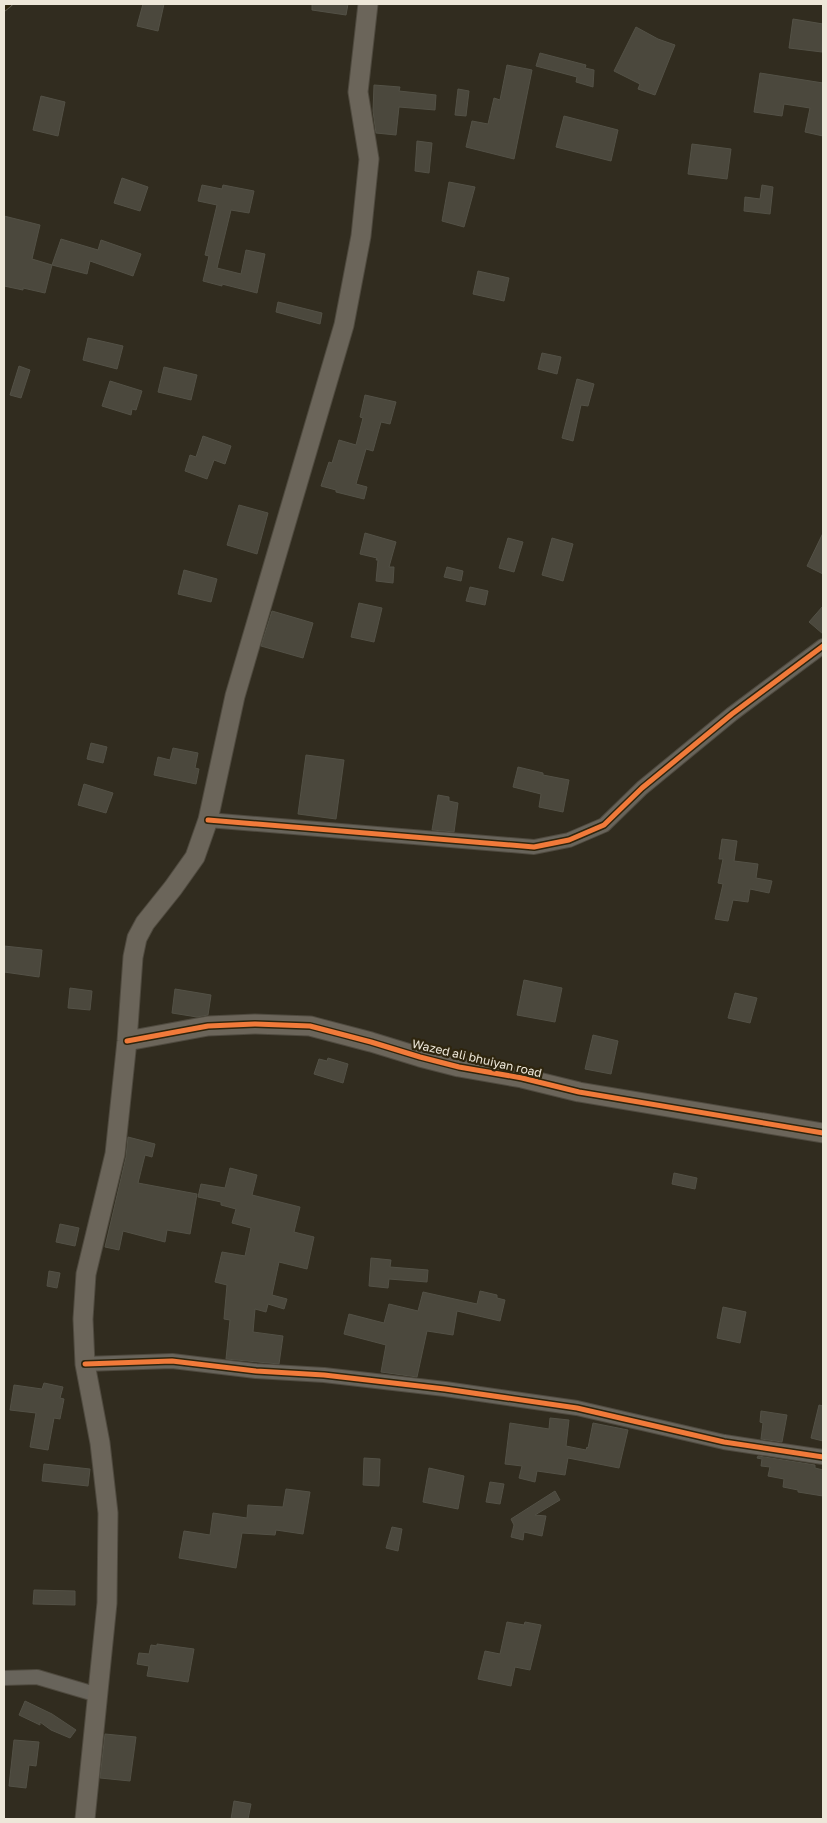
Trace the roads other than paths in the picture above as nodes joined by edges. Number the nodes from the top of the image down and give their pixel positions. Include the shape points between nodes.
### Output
1 (368, 4) edge
2 (823, 646) edge
3 (208, 820) junction
4 (127, 1041) junction
5 (823, 1133) edge
6 (85, 1364) junction
7 (823, 1457) edge
8 (4, 1678) edge
9 (98, 1695) junction
10 (85, 1819) edge

1 - 3 main road via 358,92 369,159 361,236 349,299 235,696
2 - 3 street via 732,714 642,788 604,825 569,840 534,847
3 - 4 main road via 195,857 137,938
4 - 5 main road, Wazed ali bhuiyan road via 208,1026 310,1026 459,1067 579,1092
4 - 6 main road via 115,1154 86,1274 82,1319
6 - 7 street via 172,1361 445,1388 577,1408 724,1442
6 - 9 main road via 100,1443 108,1513 107,1603
8 - 9 street via 37,1677
9 - 10 main road

